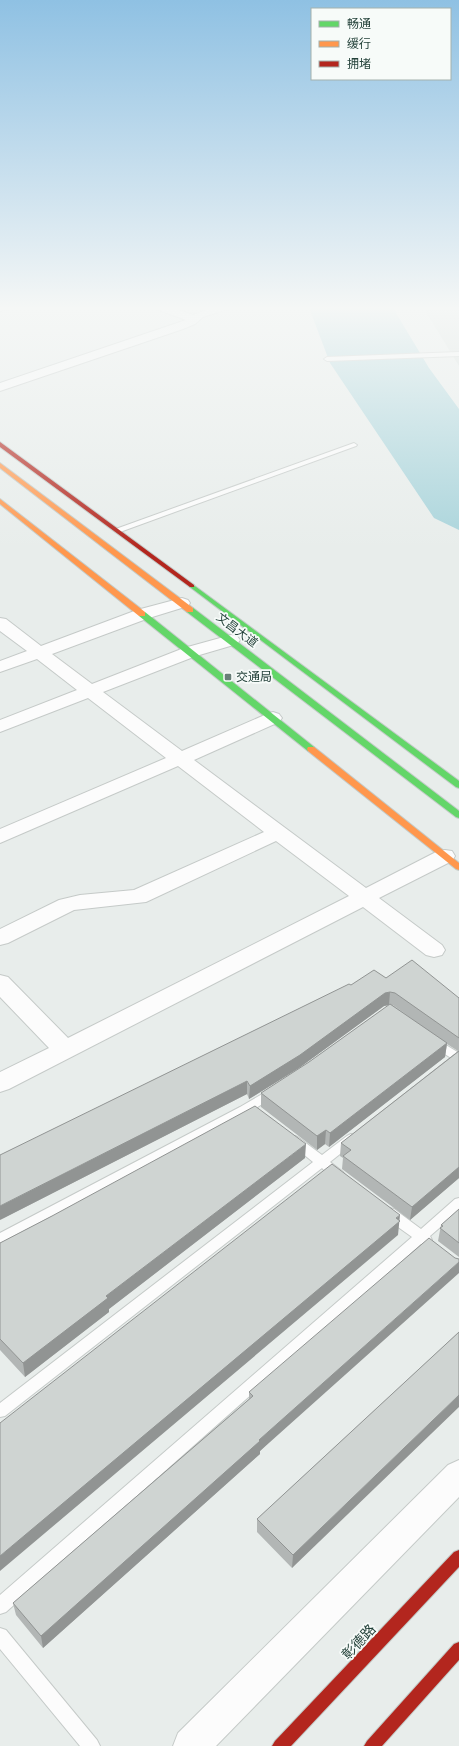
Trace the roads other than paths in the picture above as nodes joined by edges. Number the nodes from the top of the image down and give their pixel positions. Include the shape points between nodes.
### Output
1 (0, 444) edge
2 (354, 445) dead end
3 (0, 465) edge
4 (0, 501) edge
5 (117, 530) junction
6 (182, 603) junction
7 (143, 614) junction
8 (0, 624) edge
9 (231, 640) junction
10 (190, 652) junction
11 (39, 653) junction
12 (0, 667) edge
13 (90, 691) junction
14 (273, 718) junction
15 (0, 726) edge
16 (180, 759) junction
17 (459, 785) edge
18 (459, 815) edge
19 (278, 833) junction
20 (0, 837) edge
21 (452, 861) edge
22 (364, 897) junction
23 (0, 938) edge
24 (434, 950) dead end
25 (0, 983) edge
26 (426, 1036) edge
27 (65, 1050) junction
28 (458, 1058) edge
29 (444, 1067) edge
30 (0, 1083) edge
31 (280, 1088) edge
32 (249, 1107) junction
33 (262, 1116) edge
34 (358, 1133) edge
35 (286, 1134) edge
36 (322, 1162) junction
37 (346, 1180) edge
38 (459, 1203) edge
39 (378, 1204) edge
40 (421, 1237) junction
41 (0, 1238) edge
42 (434, 1247) edge
43 (0, 1411) edge
44 (459, 1475) edge
45 (459, 1557) edge
46 (0, 1606) edge
47 (0, 1636) edge
48 (459, 1649) edge
49 (91, 1746) edge
50 (191, 1746) edge
51 (280, 1746) edge
52 (372, 1746) edge

1 - 5 main road, 文昌大道
2 - 5 lane
3 - 6 main road, 文昌大道
4 - 7 main road
5 - 17 main road, 文昌大道
6 - 7 street
6 - 9 main road, 文昌大道
7 - 10 main road
7 - 11 street
8 - 11 street
9 - 10 street
9 - 18 main road, 文昌大道
10 - 13 street
10 - 14 main road
11 - 12 street
11 - 13 street
13 - 15 street
13 - 16 street
14 - 16 street
14 - 21 main road
16 - 19 street
16 - 20 street
19 - 22 street
19 - 23 street via 138,897 68,905
21 - 22 street
22 - 24 street
22 - 27 street
25 - 27 street
26 - 28 lane
27 - 30 street
28 - 29 lane
31 - 32 lane
32 - 33 lane
32 - 41 lane
34 - 36 lane
35 - 36 lane
36 - 37 lane
36 - 43 lane
38 - 40 lane
39 - 40 lane
40 - 42 lane
40 - 46 lane
44 - 50 street
45 - 51 main road, 彰德路
47 - 49 lane
48 - 52 main road

